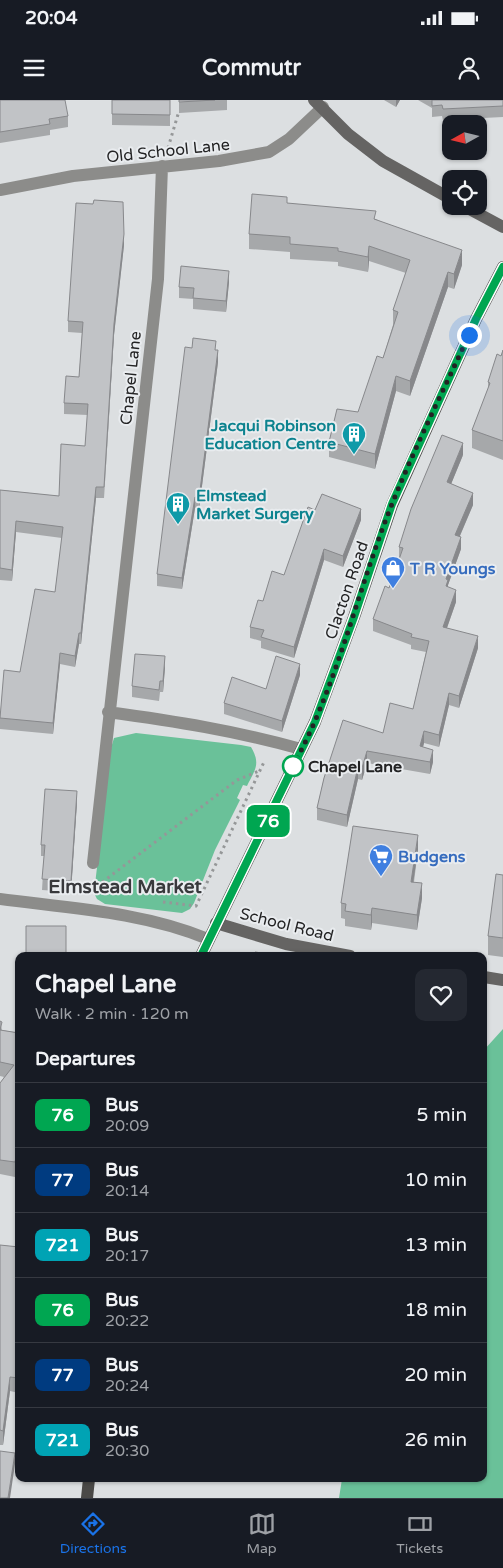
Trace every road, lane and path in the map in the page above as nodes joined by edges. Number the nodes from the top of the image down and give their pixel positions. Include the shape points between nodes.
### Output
1 (319, 103) edge
2 (179, 108) edge
3 (162, 166) junction
4 (0, 190) edge
5 (442, 194) edge
6 (481, 215) edge
7 (503, 227) edge
8 (503, 267) edge
9 (108, 712) junction
10 (301, 749) junction
11 (264, 762) dead end
12 (260, 771) junction
13 (93, 863) joint
14 (88, 892) junction
15 (99, 894) dead end
16 (0, 899) edge
17 (157, 901) dead end
18 (216, 922) junction
19 (208, 939) junction
20 (203, 952) edge
21 (329, 952) edge
22 (487, 977) edge
23 (503, 980) edge
24 (89, 1482) edge
25 (87, 1498) edge

1 - 3 street, Old School Lane via 289,139 269,152
1 - 5 street via 348,134 383,162
2 - 3 path
3 - 4 street, Old School Lane via 73,176
3 - 9 street, Chapel Lane via 158,279
6 - 7 street
8 - 10 main road, Clacton Road via 392,504 315,722
9 - 10 street via 198,724
9 - 13 street, Chapel Lane
10 - 18 main road, Clacton Road
11 - 12 path
12 - 14 path via 237,780
12 - 17 path via 196,906
13 - 14 path
14 - 15 path
16 - 19 street via 138,918
18 - 19 main road, Clacton Road
18 - 21 street, School Road via 286,944
19 - 20 main road, Clacton Road
22 - 23 street
24 - 25 main road

